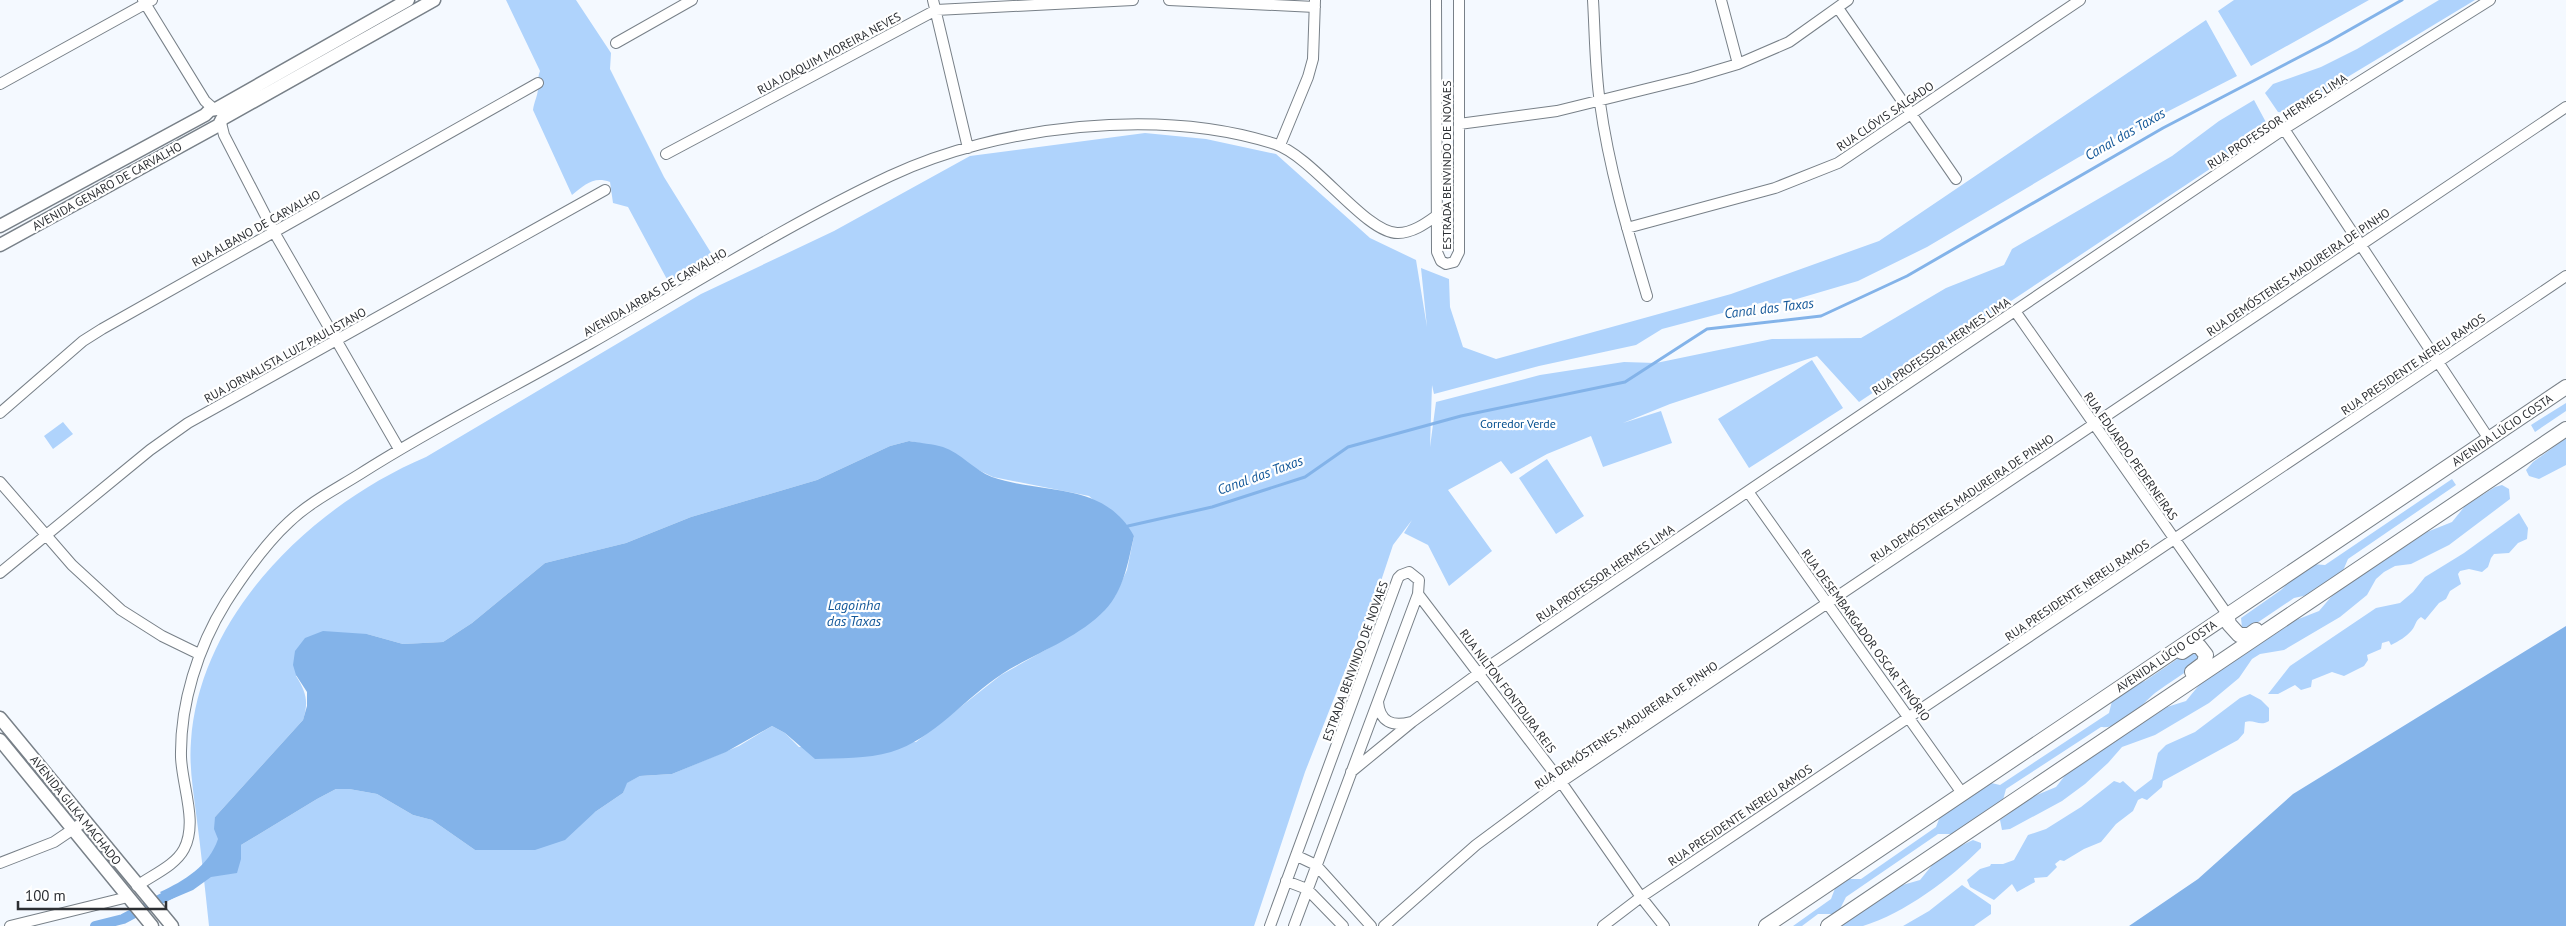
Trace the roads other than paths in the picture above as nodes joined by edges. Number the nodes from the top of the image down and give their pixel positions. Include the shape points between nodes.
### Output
1 (408, 0) edge
2 (434, 0) edge
3 (692, 0) edge
4 (1133, 0) edge
5 (1169, 0) edge
6 (1436, 0) edge
7 (1459, 0) edge
8 (1593, 0) edge
9 (1721, 0) edge
10 (1848, 0) edge
11 (2080, 0) edge
12 (2490, 0) edge
13 (147, 1) edge
14 (1315, 4) edge
15 (935, 5) edge
16 (1838, 8) junction
17 (616, 43) dead end
18 (1738, 64) junction
19 (538, 83) dead end
20 (0, 84) edge
21 (1600, 100) junction
22 (2566, 107) edge
23 (1911, 113) junction
24 (214, 118) junction
25 (1460, 124) junction
26 (2284, 129) junction
27 (1280, 145) junction
28 (968, 148) junction
29 (666, 154) dead end
30 (1956, 179) dead end
31 (605, 190) dead end
32 (1436, 216) junction
33 (0, 226) edge
34 (1626, 228) junction
35 (274, 232) junction
36 (0, 245) edge
37 (2360, 245) junction
38 (2566, 276) edge
39 (1647, 296) dead end
40 (2015, 311) junction
41 (337, 341) junction
42 (2438, 362) junction
43 (2566, 387) edge
44 (0, 413) edge
45 (2094, 424) junction
46 (2566, 429) edge
47 (2489, 439) junction
48 (399, 449) junction
49 (0, 482) edge
50 (1749, 492) junction
51 (46, 535) junction
52 (2174, 540) junction
53 (0, 573) edge
54 (1418, 594) junction
55 (1828, 604) junction
56 (2228, 614) junction
57 (2284, 618) junction
58 (200, 654) junction
59 (2159, 661) junction
60 (1479, 673) junction
61 (2177, 689) junction
62 (1378, 702) junction
63 (1909, 716) junction
64 (0, 718) edge
65 (1412, 722) junction
66 (0, 740) edge
67 (1351, 772) junction
68 (1562, 782) junction
69 (1962, 793) junction
70 (85, 820) junction
71 (73, 830) junction
72 (1297, 856) junction
73 (0, 863) edge
74 (1316, 865) junction
75 (1286, 881) junction
76 (1307, 889) junction
77 (141, 891) junction
78 (1641, 897) junction
79 (131, 901) junction
80 (146, 922) edge
81 (10, 926) edge
82 (172, 926) edge
83 (1270, 926) edge
84 (1294, 926) edge
85 (1343, 926) edge
86 (1371, 926) edge
87 (1384, 926) edge
88 (1603, 926) edge
89 (1664, 926) edge
90 (1766, 926) edge
91 (1828, 926) edge

1 - 24 street, AVENIDA GENARO DE CARVALHO
2 - 24 street, AVENIDA GENARO DE CARVALHO
3 - 17 street
4 - 15 street, RUA JOAQUIM MOREIRA NEVES
5 - 14 street
6 - 32 street, ESTRADA BENVINDO DE NOVAES
7 - 25 street, ESTRADA BENVINDO DE NOVAES
8 - 21 street
9 - 18 street
10 - 16 street
11 - 23 street, RUA CLÓVIS SALGADO
12 - 26 street, RUA PROFESSOR HERMES LIMA
13 - 20 street
13 - 24 street
14 - 27 street via 1315,38 1310,68
15 - 28 street
15 - 29 street, RUA JOAQUIM MOREIRA NEVES
16 - 18 street via 1789,42
16 - 23 street
18 - 21 street
19 - 35 street, RUA ALBANO DE CARVALHO
21 - 25 street via 1557,111
21 - 34 street via 1610,163
22 - 37 street, RUA DEMÓSTENES MADUREIRA DE PINHO
23 - 30 street
23 - 34 street, RUA CLÓVIS SALGADO via 1859,152 1799,180
24 - 33 street, AVENIDA GENARO DE CARVALHO
24 - 35 street
24 - 36 street, AVENIDA GENARO DE CARVALHO
25 - 32 street, ESTRADA BENVINDO DE NOVAES via 1459,252 1450,264 1438,257
26 - 37 street
26 - 40 street, RUA PROFESSOR HERMES LIMA
27 - 28 street, AVENIDA JARBAS DE CARVALHO via 1172,125 1134,124 1077,128
27 - 32 street, AVENIDA JARBAS DE CARVALHO via 1382,230 1400,234
28 - 48 street, AVENIDA JARBAS DE CARVALHO via 924,162 847,198
31 - 41 street, RUA JORNALISTA LUIZ PAULISTANO
34 - 39 street
35 - 41 street
35 - 44 street, RUA ALBANO DE CARVALHO via 83,341
37 - 42 street
37 - 45 street, RUA DEMÓSTENES MADUREIRA DE PINHO
38 - 42 street, RUA PRESIDENTE NEREU RAMOS
40 - 45 street, RUA EDUARDO PEDERNEIRAS
40 - 50 street, RUA PROFESSOR HERMES LIMA
41 - 48 street
41 - 51 street, RUA JORNALISTA LUIZ PAULISTANO via 188,423
42 - 47 street
42 - 52 street, RUA PRESIDENTE NEREU RAMOS
43 - 47 main road, AVENIDA LÚCIO COSTA
45 - 52 street, RUA EDUARDO PEDERNEIRAS
45 - 55 street, RUA DEMÓSTENES MADUREIRA DE PINHO
46 - 57 main road
47 - 56 main road, AVENIDA LÚCIO COSTA
48 - 58 street, AVENIDA JARBAS DE CARVALHO via 312,503 288,523 252,564 224,606
49 - 51 street
50 - 55 street, RUA DESEMBARGADOR OSCAR TENÓRIO
50 - 60 street, RUA PROFESSOR HERMES LIMA
51 - 53 street, RUA JORNALISTA LUIZ PAULISTANO
51 - 58 street via 72,565 121,610 162,636
52 - 56 street, RUA EDUARDO PEDERNEIRAS
52 - 63 street, RUA PRESIDENTE NEREU RAMOS
54 - 60 street, RUA NILTON FONTOURA REIS
54 - 62 street
54 - 72 street, ESTRADA BENVINDO DE NOVAES via 1417,576 1409,572 1401,574
55 - 63 street, RUA DESEMBARGADOR OSCAR TENÓRIO
55 - 68 street, RUA DEMÓSTENES MADUREIRA DE PINHO
56 - 57 main road via 2229,624 2239,635 2249,635 2270,620
56 - 59 main road, AVENIDA LÚCIO COSTA
57 - 61 main road
58 - 77 street, AVENIDA JARBAS DE CARVALHO via 188,698 181,751 189,834 185,847 176,858
59 - 61 main road via 2169,660 2191,646 2199,646 2206,655 2204,663 2182,679
59 - 69 main road, AVENIDA LÚCIO COSTA
60 - 65 street, RUA PROFESSOR HERMES LIMA
60 - 68 street, RUA NILTON FONTOURA REIS
61 - 91 main road
62 - 65 street via 1382,716 1388,722 1394,725
62 - 67 street
63 - 69 street, RUA DESEMBARGADOR OSCAR TENÓRIO
63 - 78 street, RUA PRESIDENTE NEREU RAMOS
64 - 70 street, AVENIDA GILKA MACHADO
65 - 67 street, RUA PROFESSOR HERMES LIMA
66 - 71 street, AVENIDA GILKA MACHADO
67 - 74 street
68 - 78 street, RUA NILTON FONTOURA REIS
68 - 87 street, RUA DEMÓSTENES MADUREIRA DE PINHO via 1476,845
69 - 90 main road, AVENIDA LÚCIO COSTA
70 - 71 street
70 - 77 street, AVENIDA GILKA MACHADO
71 - 73 street via 48,846
71 - 79 street, AVENIDA GILKA MACHADO
72 - 74 street
72 - 75 street, ESTRADA BENVINDO DE NOVAES
74 - 76 street
74 - 86 street
75 - 76 street
75 - 83 street, ESTRADA BENVINDO DE NOVAES
76 - 84 street
76 - 85 street
77 - 82 street, AVENIDA GILKA MACHADO
78 - 88 street, RUA PRESIDENTE NEREU RAMOS
78 - 89 street, RUA NILTON FONTOURA REIS
79 - 80 street, AVENIDA GILKA MACHADO
79 - 81 street

